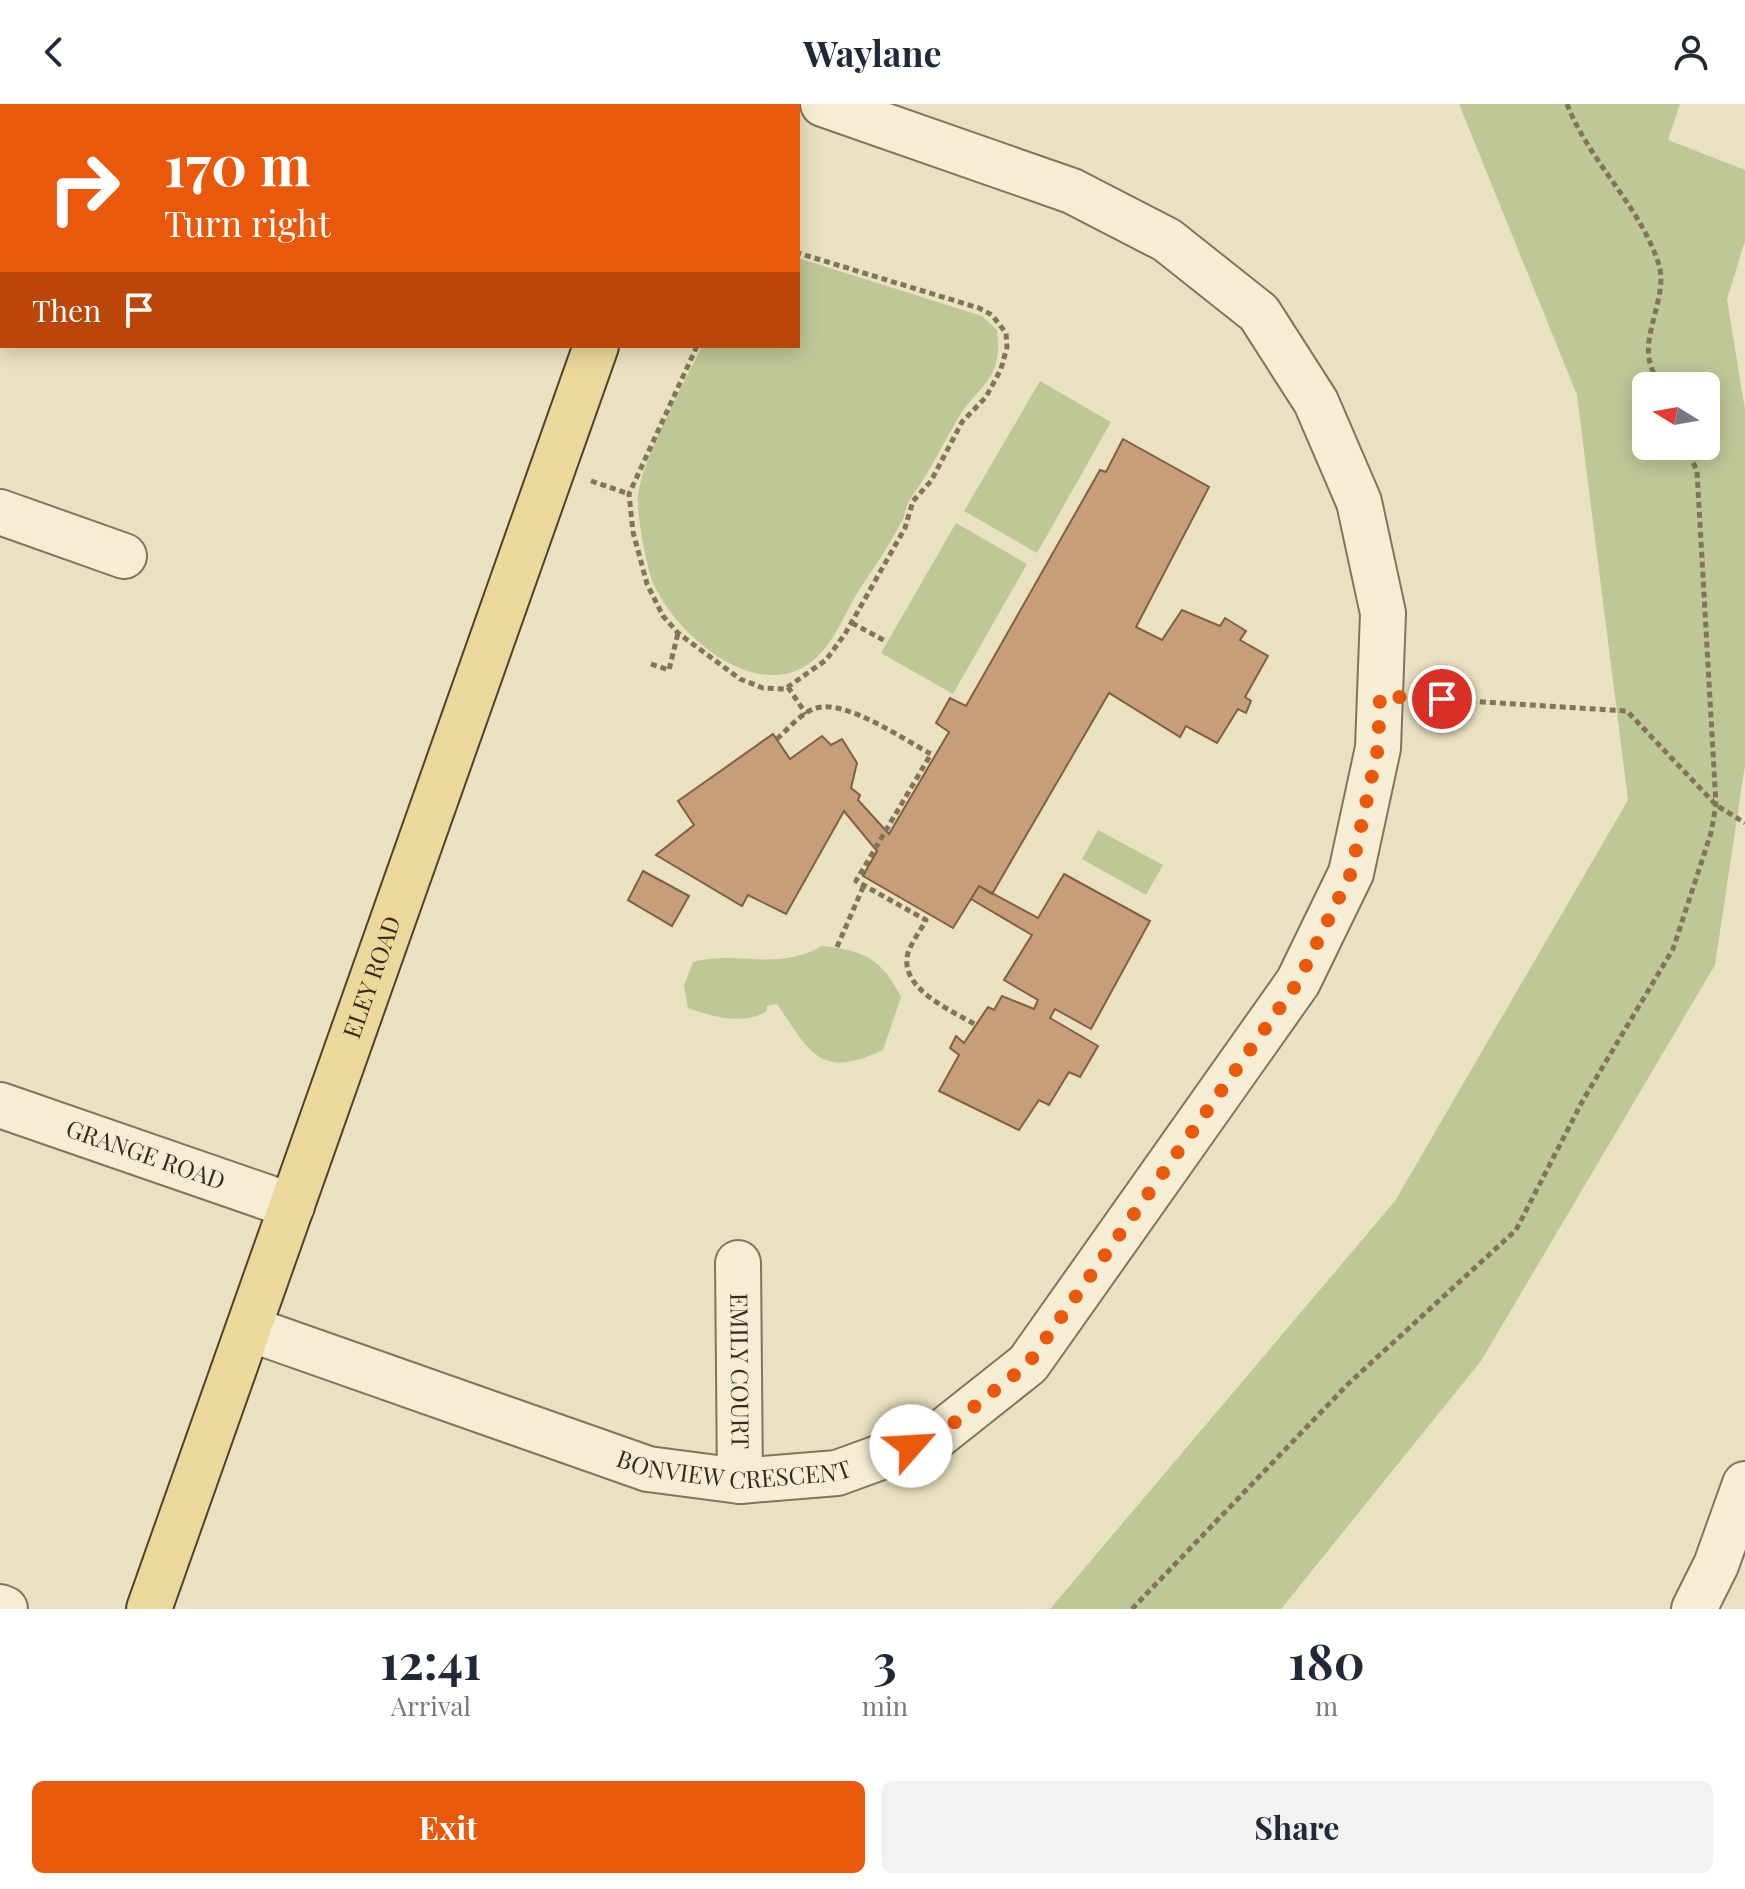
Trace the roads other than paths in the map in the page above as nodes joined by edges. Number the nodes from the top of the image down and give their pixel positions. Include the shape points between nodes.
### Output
1 (823, 104) edge
2 (595, 348) edge
3 (0, 512) edge
4 (124, 556) dead end
5 (0, 1105) edge
6 (292, 1206) junction
7 (738, 1263) dead end
8 (250, 1329) junction
9 (740, 1481) junction
10 (1745, 1484) edge
11 (149, 1609) edge
12 (1694, 1609) edge

1 - 9 street, BONVIEW CRESCENT via 1072,191 1167,240 1259,313 1316,402 1359,502 1383,613 1378,748 1351,873 1298,982 1028,1364 936,1437 837,1473
2 - 6 main road, ELEY ROAD
3 - 4 street
5 - 6 street, GRANGE ROAD
6 - 8 main road, ELEY ROAD
7 - 9 street, EMILY COURT
8 - 9 street, BONVIEW CRESCENT via 648,1469
8 - 11 main road, ELEY ROAD
10 - 12 street

